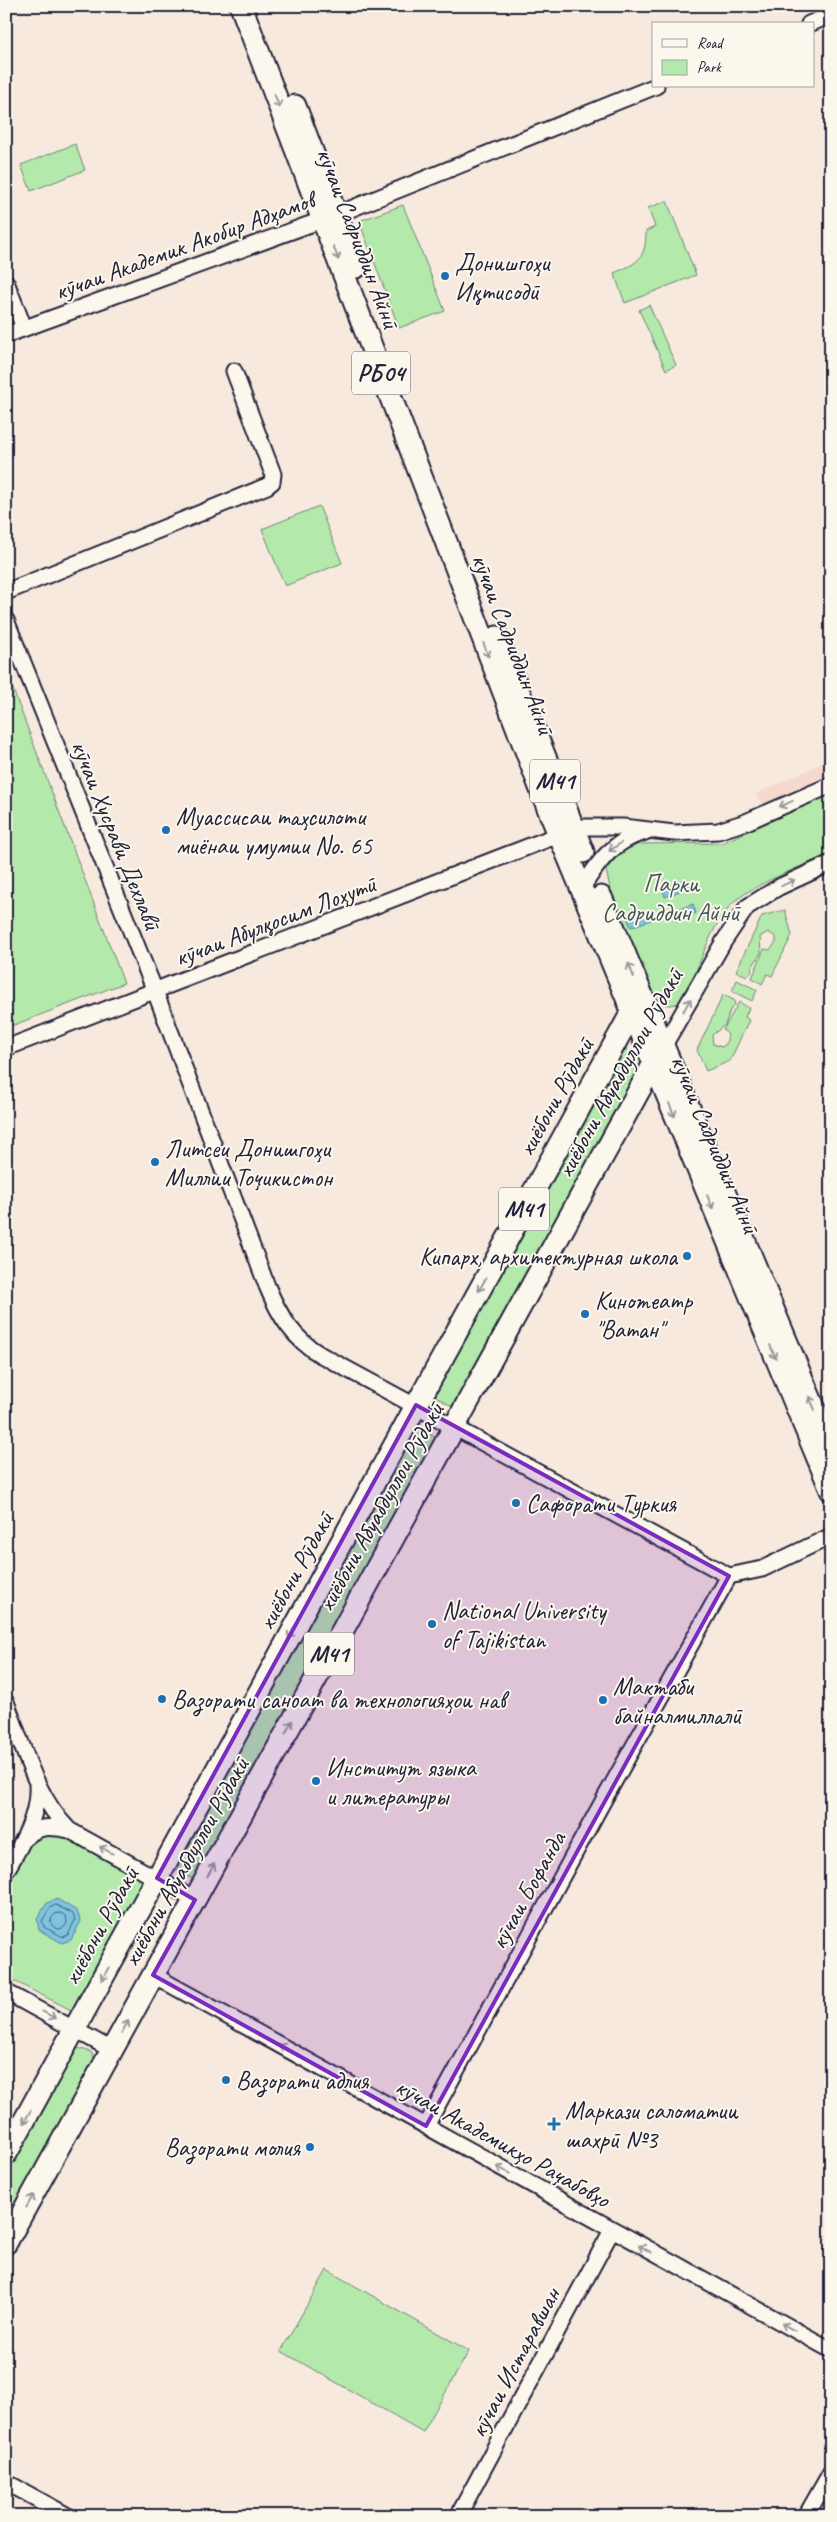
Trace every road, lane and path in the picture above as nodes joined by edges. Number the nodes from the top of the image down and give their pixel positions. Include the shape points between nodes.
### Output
1 (241, 6) edge
2 (256, 6) edge
3 (831, 15) edge
4 (814, 22) edge
5 (652, 88) edge
6 (330, 216) junction
7 (6, 282) edge
8 (24, 328) junction
9 (6, 335) edge
10 (234, 371) dead end
11 (6, 592) edge
12 (6, 620) edge
13 (528, 736) joint
14 (831, 785) edge
15 (567, 832) junction
16 (646, 832) junction
17 (831, 863) edge
18 (587, 880) junction
19 (155, 991) junction
20 (632, 1012) junction
21 (6, 1048) edge
22 (658, 1056) junction
23 (746, 1267) junction
24 (416, 1405) junction
25 (456, 1426) junction
26 (831, 1448) edge
27 (831, 1490) edge
28 (831, 1536) edge
29 (729, 1576) junction
30 (6, 1702) edge
31 (38, 1785) junction
32 (69, 1830) junction
33 (24, 1839) junction
34 (6, 1871) edge
35 (157, 1878) junction
36 (195, 1900) junction
37 (153, 1975) junction
38 (6, 1992) edge
39 (75, 2029) junction
40 (112, 2050) junction
41 (426, 2126) junction
42 (6, 2154) edge
43 (612, 2230) junction
44 (6, 2243) edge
45 (831, 2350) edge
46 (831, 2472) edge
47 (6, 2482) edge
48 (68, 2516) edge
49 (458, 2516) edge
50 (806, 2516) edge

1 -> 6 highway, кӯчаи Садриддин Айнӣ / РБ04
2 - 6 highway, кӯчаи Садриддин Айнӣ / РБ04
3 - 4 street
5 - 6 street, кӯчаи Академик Акобир Адҳамов
6 - 8 street, кӯчаи Академик Акобир Адҳамов
6 - 13 highway, кӯчаи Садриддин Айнӣ / РБ04
7 - 8 street
8 - 9 street, кӯчаи Академик Акобир Адҳамов
10 - 11 street via 273,474 272,482
12 - 19 street, кӯчаи Хусрави Дехлавӣ
13 - 15 highway, кӯчаи Садриддин Айнӣ / M41
14 -> 16 street via 718,831
15 - 16 street via 593,826
15 - 18 highway, кӯчаи Садриддин Айнӣ / M41
15 - 19 street, кӯчаи Абулқосим Лоҳутӣ
16 -> 18 street via 613,847
22 -> 17 street, хиёбони Абуабдуллои Рӯдакӣ via 747,907 779,887
18 - 20 highway, кӯчаи Садриддин Айнӣ / M41
22 -> 18 highway, кӯчаи Садриддин Айнӣ / M41
19 - 21 street, кӯчаи Абулқосим Лоҳутӣ
19 - 24 street, кӯчаи Хусрави Дехлавӣ via 267,1286 283,1319 313,1351
20 - 22 highway, кӯчаи Садриддин Айнӣ / M41
20 -> 24 highway, хиёбони Рӯдакӣ / M41
22 - 23 highway, кӯчаи Садриддин Айнӣ / M41
22 - 25 highway, хиёбони Абуабдуллои Рӯдакӣ / M41
26 -> 23 highway, кӯчаи Садриддин Айнӣ / M41
23 -> 27 highway, кӯчаи Садриддин Айнӣ / M41
24 - 25 street, кӯчаи Хусрави Дехлавӣ
24 -> 35 highway, хиёбони Рӯдакӣ / M41
25 - 29 street, кӯчаи Хусрави Дехлавӣ
36 -> 25 highway, хиёбони Абуабдуллои Рӯдакӣ / M41
28 - 29 street via 762,1569
29 - 41 street, кӯчаи Бофанда
30 - 31 street
31 - 32 street
31 - 33 street via 36,1803
32 - 33 street via 42,1827
35 -> 32 street
33 - 34 street
35 - 36 street
35 -> 39 highway, хиёбони Рӯдакӣ / M41
36 - 37 highway, хиёбони Абуабдуллои Рӯдакӣ / M41
40 -> 37 highway, хиёбони Абуабдуллои Рӯдакӣ / M41
41 -> 37 street, кӯчаи Академикҳо Раҷабовҳо
38 -> 39 street
39 - 40 street
39 -> 42 highway, хиёбони Рӯдакӣ / M41
44 -> 40 highway, хиёбони Абуабдуллои Рӯдакӣ / M41
43 -> 41 street, кӯчаи Академикҳо Раҷабовҳо
45 -> 43 street, кӯчаи Академикҳо Раҷабовҳо
43 - 49 street, кӯчаи Истаравшан
46 - 50 street
47 - 48 street

